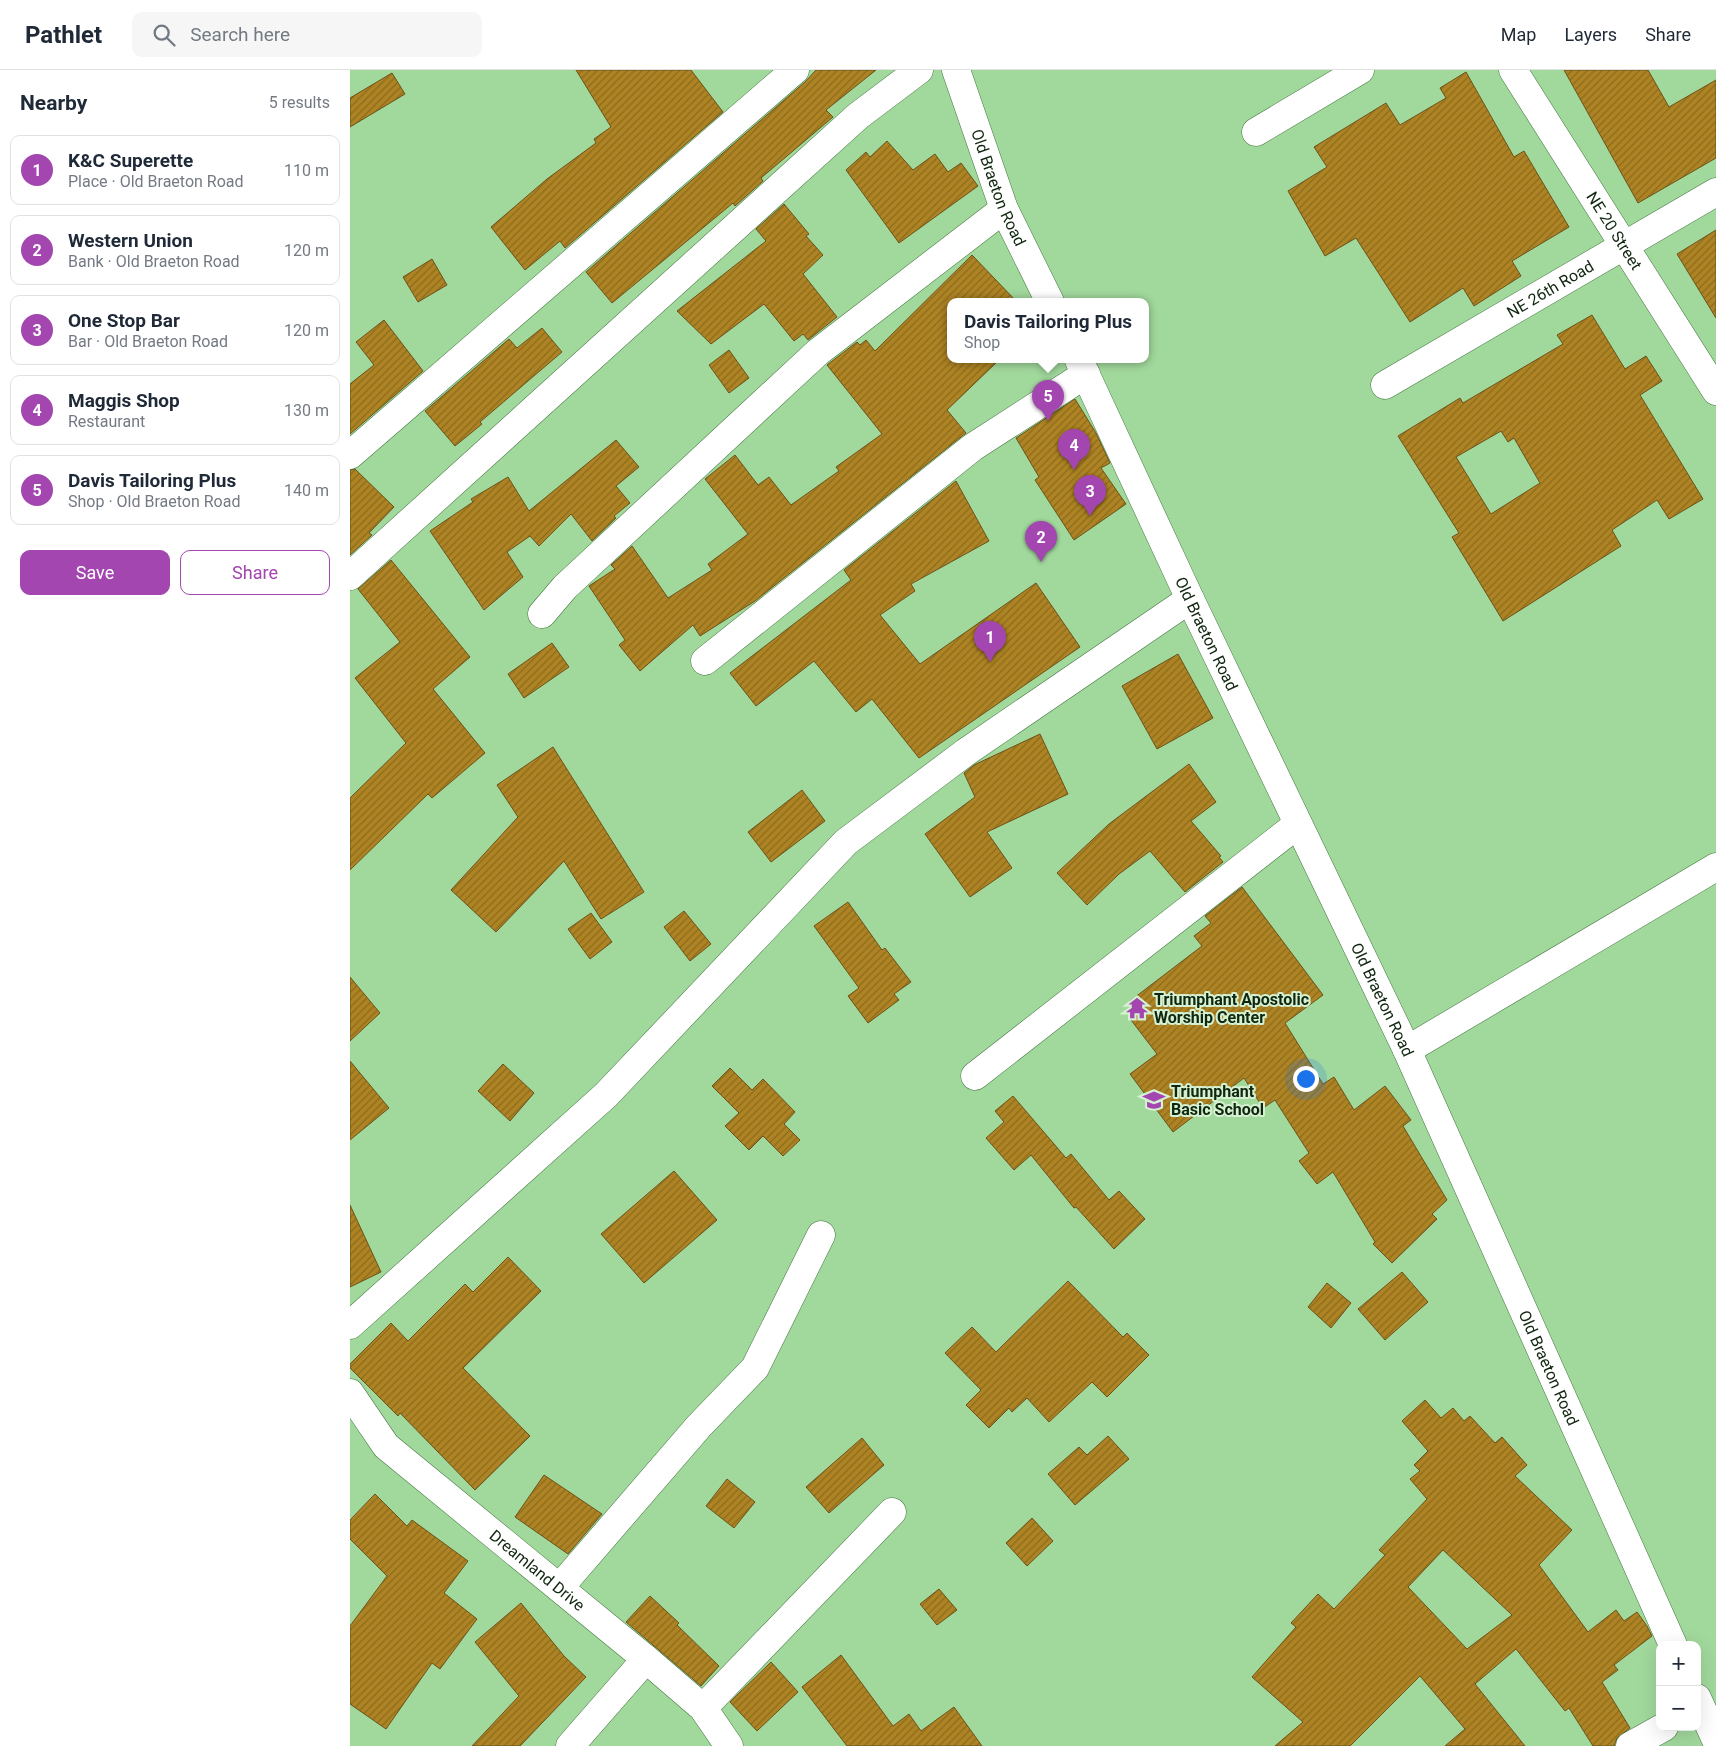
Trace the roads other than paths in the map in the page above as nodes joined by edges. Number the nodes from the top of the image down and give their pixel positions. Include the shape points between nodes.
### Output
1 (795, 70) edge
2 (919, 70) edge
3 (956, 70) edge
4 (1360, 70) edge
5 (1513, 70) edge
6 (1256, 132) dead end
7 (1716, 192) edge
8 (1004, 209) junction
9 (1623, 246) junction
10 (1048, 298) edge
11 (1082, 367) edge
12 (1385, 385) dead end
13 (1716, 391) edge
14 (350, 455) edge
15 (350, 576) edge
16 (1190, 599) junction
17 (542, 614) dead end
18 (705, 661) dead end
19 (1298, 824) junction
20 (1716, 867) edge
21 (1407, 1050) junction
22 (974, 1076) dead end
23 (821, 1235) dead end
24 (350, 1325) edge
25 (350, 1393) edge
26 (892, 1512) dead end
27 (560, 1587) junction
28 (1671, 1641) edge
29 (646, 1659) junction
30 (702, 1708) junction
31 (1701, 1711) edge
32 (1657, 1731) edge
33 (1716, 1740) edge
34 (570, 1746) edge
35 (728, 1746) edge
36 (1630, 1746) edge

1 - 14 street
2 - 15 street via 858,116
3 - 8 street, Old Braeton Road
4 - 6 street
5 - 9 street, NE 20 Street
7 - 9 street, NE 26th Road
8 - 10 street, Old Braeton Road
8 - 17 street via 818,352 565,587
9 - 12 street, NE 26th Road
9 - 13 street, NE 20 Street
11 - 16 street, Old Braeton Road
11 - 18 street via 973,447
16 - 19 street, Old Braeton Road
16 - 24 street via 966,752 846,842 606,1094
19 - 21 street, Old Braeton Road
19 - 22 street
20 - 21 street
21 - 28 street, Old Braeton Road
23 - 27 street via 756,1368 699,1426
25 - 27 street, Dreamland Drive via 386,1446
26 - 30 street
27 - 29 street, Dreamland Drive
29 - 30 street, Dreamland Drive
29 - 34 street
30 - 35 street, Dreamland Drive
31 - 33 street
32 - 36 street

